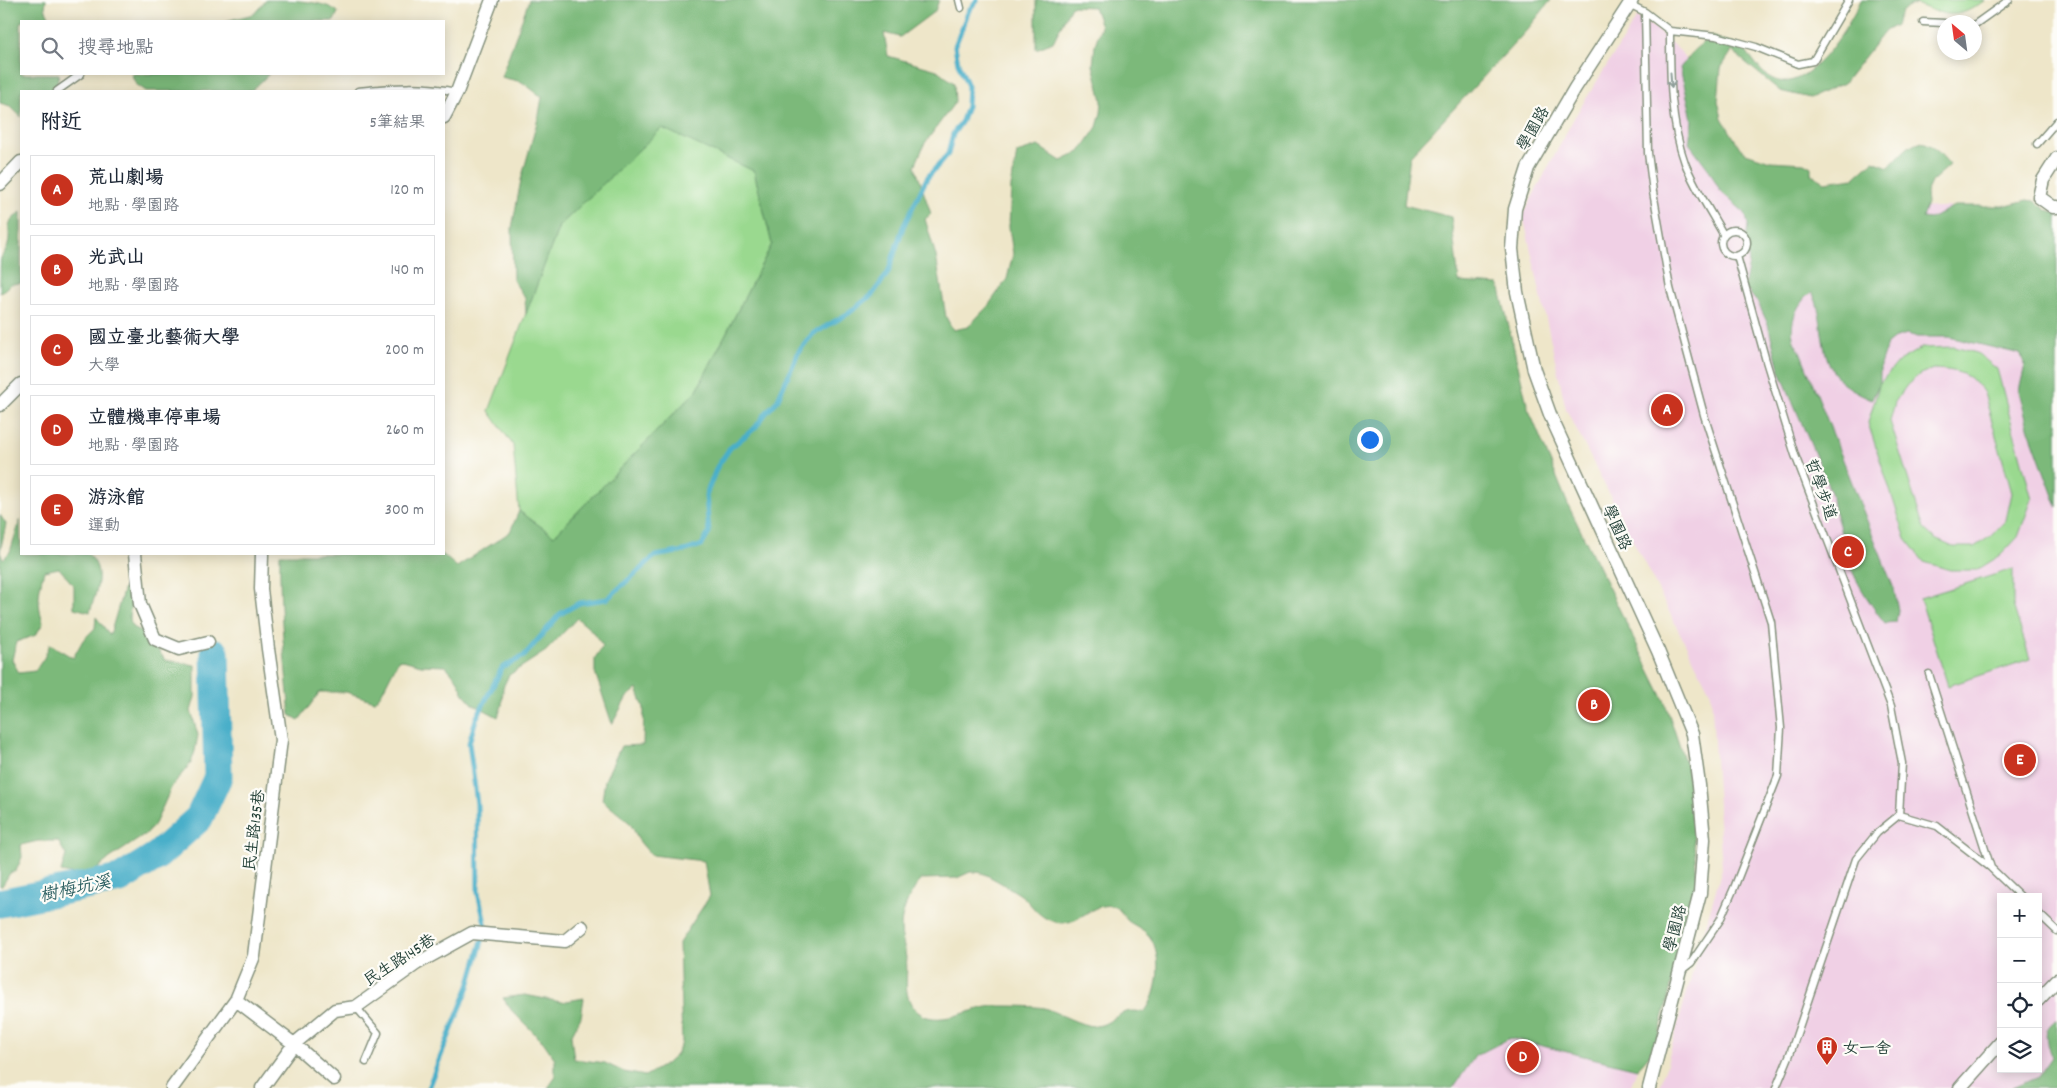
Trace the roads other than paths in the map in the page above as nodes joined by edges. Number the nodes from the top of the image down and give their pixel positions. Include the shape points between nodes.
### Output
1 (492, 0) edge
2 (959, 0) edge
3 (1849, 0) edge
4 (2009, 0) edge
5 (1630, 2) edge
6 (961, 8) dead end
7 (1646, 12) junction
8 (1982, 19) edge
9 (1924, 22) dead end
10 (1937, 23) edge
11 (1670, 31) junction
12 (80, 75) edge
13 (58, 90) edge
14 (369, 90) edge
15 (457, 92) junction
16 (445, 115) edge
17 (2057, 120) edge
18 (2037, 144) dead end
19 (2057, 158) edge
20 (20, 163) edge
21 (0, 184) edge
22 (2057, 207) edge
23 (1723, 234) junction
24 (1737, 256) junction
25 (20, 385) edge
26 (0, 405) edge
27 (135, 555) edge
28 (262, 555) edge
29 (208, 642) dead end
30 (1929, 674) dead end
31 (1899, 815) junction
32 (1991, 868) junction
33 (2017, 893) edge
34 (2042, 917) edge
35 (582, 927) dead end
36 (2057, 931) edge
37 (1679, 972) junction
38 (2057, 980) edge
39 (2042, 996) edge
40 (236, 1000) junction
41 (356, 1007) junction
42 (294, 1044) junction
43 (1997, 1046) edge
44 (366, 1062) dead end
45 (334, 1079) dead end
46 (172, 1088) edge
47 (262, 1088) edge
48 (1649, 1088) edge
49 (1776, 1088) edge
50 (1960, 1088) edge

1 - 15 street
2 - 6 lane
3 - 11 lane via 1813,62 1798,64 1756,47 1716,36
4 - 8 lane
5 - 7 lane
5 - 37 street, 學園路 via 1574,88 1528,168 1516,209 1512,249 1517,292 1534,370 1544,398 1692,734 1704,839 1700,893
7 - 11 lane
7 - 37 lane via 1648,153 1670,288 1704,415 1770,622 1781,728 1778,776 1734,888 1720,920 1691,963
9 - 10 lane
11 -> 23 lane via 1677,134 1685,163
12 - 13 lane
14 - 15 lane via 429,87
15 - 16 street
17 - 18 lane
19 - 22 street via 2043,180 2039,198
20 - 21 street
23 - 24 lane via 1722,250 1728,256
23 - 24 lane via 1739,230 1745,236 1744,252
24 - 31 lane, 哲學步道 via 1795,455 1891,706 1902,763
25 - 26 street
27 - 29 street via 140,604 156,638 179,649
28 - 40 street, 民生路135巷 via 262,598 281,740 254,956
30 - 32 lane
31 - 32 lane via 1937,826
31 - 49 lane via 1856,859
32 - 33 lane
34 - 36 lane
35 - 41 street, 民生路145巷 via 565,941 472,933 416,964
37 - 48 street, 學園路
38 - 39 street
40 - 42 street
40 - 46 street, 民生路135巷
41 - 42 street, 民生路145巷 via 335,1010
41 - 44 lane via 378,1033
42 - 45 street
42 - 47 street, 民生路145巷
43 - 50 street

